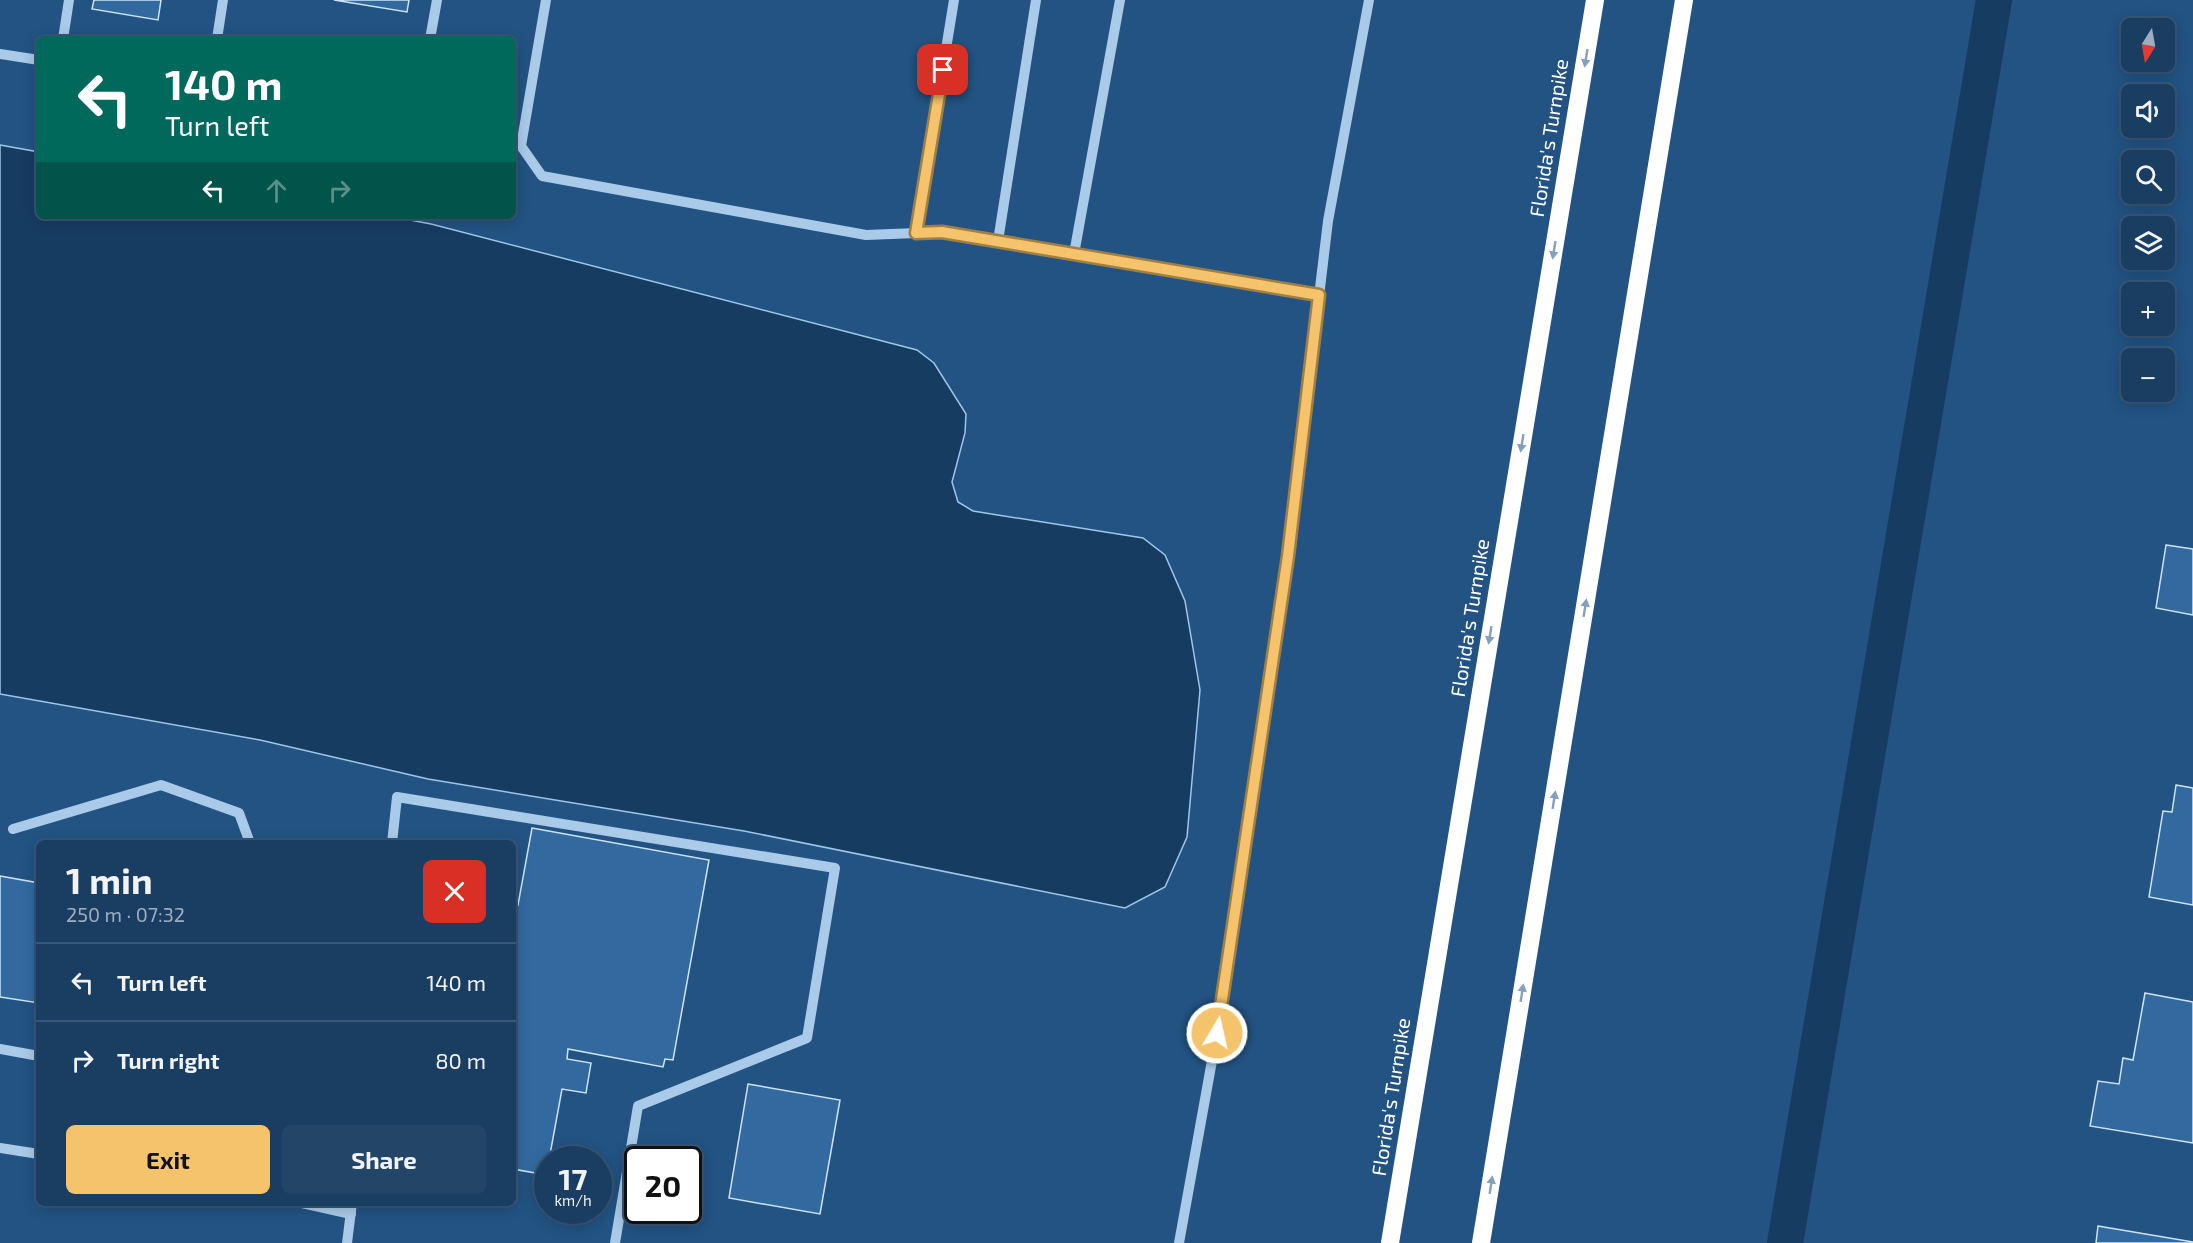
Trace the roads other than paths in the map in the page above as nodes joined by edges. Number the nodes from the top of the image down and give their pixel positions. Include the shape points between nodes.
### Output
1 (69, 0) edge
2 (223, 0) edge
3 (437, 0) edge
4 (546, 0) edge
5 (954, 0) edge
6 (1036, 0) edge
7 (1120, 0) edge
8 (1369, 0) edge
9 (1595, 0) edge
10 (1684, 0) edge
11 (63, 36) edge
12 (218, 36) edge
13 (431, 36) edge
14 (0, 54) edge
15 (36, 60) edge
16 (916, 233) junction
17 (998, 241) junction
18 (1074, 254) junction
19 (1319, 295) junction
20 (13, 829) dead end
21 (249, 840) edge
22 (392, 840) edge
23 (0, 1049) edge
24 (36, 1055) edge
25 (0, 1148) edge
26 (36, 1154) edge
27 (331, 1206) edge
28 (351, 1208) edge
29 (347, 1243) edge
30 (615, 1243) edge
31 (1179, 1243) edge
32 (1390, 1243) edge
33 (1481, 1243) edge

1 - 11 street
2 - 12 street
3 - 13 street
4 - 16 street via 520,146 542,176 866,235
5 - 16 street
6 - 17 street
7 - 18 street
8 - 19 street via 1328,221
9 -> 32 highway, Florida's Turnpike
33 -> 10 highway
14 - 15 street
16 - 17 street via 942,232
17 - 18 street
18 - 19 street
19 - 31 street via 1288,556 1217,1033
20 - 21 street via 161,785 239,813
22 - 30 street via 397,797 836,868 807,1038 638,1106
23 - 24 street
25 - 26 street
27 - 28 street
28 - 29 street

